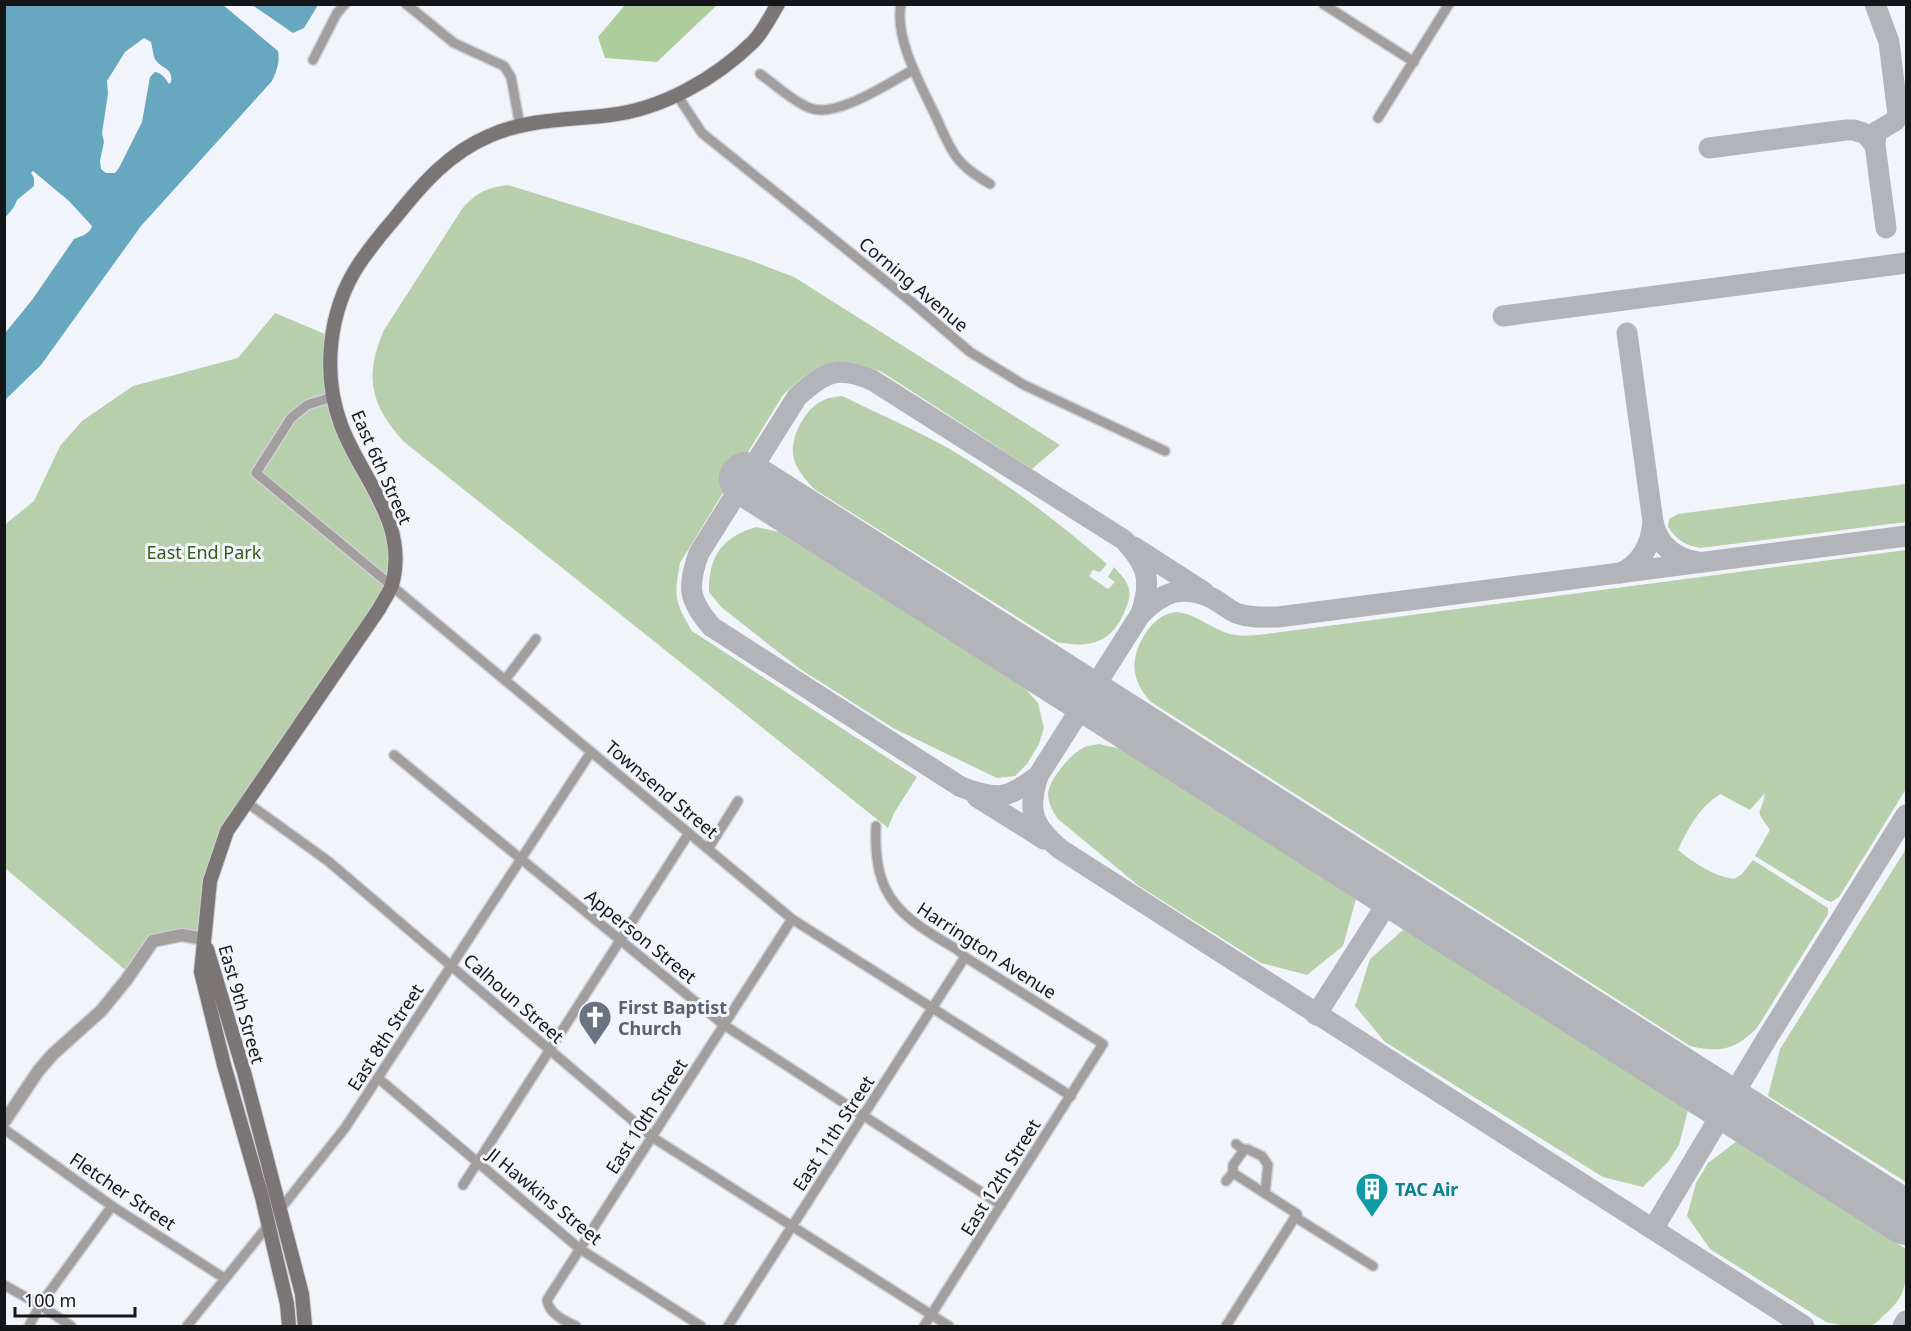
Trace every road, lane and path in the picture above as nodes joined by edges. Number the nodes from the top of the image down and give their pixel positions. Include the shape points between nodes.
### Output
1 (345, 4) edge
2 (405, 4) edge
3 (778, 4) edge
4 (901, 4) edge
5 (1323, 4) edge
6 (1449, 4) edge
7 (313, 60) dead end
8 (1413, 62) junction
9 (913, 70) junction
10 (760, 74) dead end
11 (677, 94) junction
12 (1378, 118) dead end
13 (520, 126) junction
14 (990, 184) dead end
15 (332, 397) junction
16 (1165, 451) dead end
17 (391, 587) junction
18 (537, 639) dead end
19 (505, 680) junction
20 (591, 752) junction
21 (394, 754) dead end
22 (738, 801) dead end
23 (246, 802) junction
24 (876, 826) dead end
25 (689, 833) junction
26 (708, 849) junction
27 (521, 859) junction
28 (792, 919) junction
29 (204, 939) junction
30 (620, 940) junction
31 (965, 957) junction
32 (452, 966) junction
33 (932, 1008) junction
34 (724, 1025) junction
35 (1104, 1044) joint
36 (550, 1050) junction
37 (378, 1078) junction
38 (1071, 1096) junction
39 (863, 1116) junction
40 (4, 1122) edge
41 (4, 1129) edge
42 (652, 1137) junction
43 (1236, 1144) dead end
44 (1244, 1150) junction
45 (478, 1162) junction
46 (1233, 1173) junction
47 (1226, 1181) dead end
48 (463, 1185) dead end
49 (1260, 1191) junction
50 (1001, 1205) junction
51 (112, 1206) junction
52 (279, 1212) junction
53 (1295, 1217) junction
54 (269, 1224) junction
55 (792, 1227) junction
56 (580, 1249) junction
57 (1373, 1266) dead end
58 (224, 1278) junction
59 (4, 1285) edge
60 (40, 1305) junction
61 (931, 1315) junction
62 (29, 1326) edge
63 (71, 1326) edge
64 (187, 1326) edge
65 (289, 1326) edge
66 (305, 1326) edge
67 (576, 1326) edge
68 (700, 1326) edge
69 (728, 1326) edge
70 (924, 1326) edge
71 (949, 1326) edge
72 (1226, 1326) edge

1 - 7 street
2 - 13 street via 454,42 504,66 511,77
3 - 11 main road, East 6th Street via 754,41 712,75
4 - 9 street via 903,37
5 - 8 street
6 - 8 street
8 - 12 street
9 - 10 street via 839,107 819,110 797,102
9 - 14 street via 954,154
11 - 13 main road, East 6th Street via 631,112
11 - 16 street, Corning Avenue via 702,134 970,352 1024,385
13 - 15 main road, East 6th Street via 491,135 450,159 417,191 358,266 338,309 332,337
15 - 17 main road, East 6th Street via 350,445 392,526 395,564
15 - 17 street, Townsend Street via 307,405 291,418 256,473
17 - 19 street, Townsend Street
17 - 23 main road, East 6th Street
18 - 19 street
19 - 20 street, Townsend Street
20 - 25 street, Townsend Street
20 - 27 street, East 8th Street
21 - 27 street, Apperson Street
22 - 26 street
23 - 29 main road, East 6th Street via 227,831 210,881
23 - 32 street, Calhoun Street via 328,861
24 - 31 street, Harrington Avenue via 879,868 892,900 904,915
25 - 26 street, Townsend Street
25 - 30 street
26 - 28 street, Townsend Street
27 - 30 street, Apperson Street
27 - 32 street, East 8th Street
28 - 33 street, Townsend Street
28 - 34 street, East 10th Street
29 - 40 street via 182,935 153,941 101,1011 39,1070
29 - 52 main road, East 9th Street via 244,1072
29 - 54 main road, East 9th Street via 201,972
30 - 34 street, Apperson Street
30 - 36 street
31 - 33 street, East 11th Street
31 - 35 street, Harrington Avenue
32 - 36 street, Calhoun Street
32 - 37 street, East 8th Street
33 - 38 street, Townsend Street
33 - 39 street, East 11th Street
34 - 39 street, Apperson Street
34 - 42 street, East 10th Street
35 - 38 street, East 12th Street
36 - 42 street, Calhoun Street
36 - 45 street
37 - 45 street, Jl Hawkins Street
37 - 52 street, East 8th Street via 328,1152
38 - 50 street, East 12th Street
39 - 50 street, Apperson Street
39 - 55 street, East 11th Street
41 - 51 street, Fletcher Street
42 - 55 street, Calhoun Street
42 - 56 street, East 10th Street
43 - 44 street
44 - 46 street via 1233,1165
44 - 49 street via 1262,1156 1268,1165
45 - 48 street
45 - 56 street, Jl Hawkins Street
46 - 47 street
46 - 49 street
49 - 53 street via 1298,1214
50 - 61 street, East 12th Street
51 - 58 street, Fletcher Street
51 - 60 street
52 - 54 street, East 8th Street
52 - 66 main road, East 9th Street via 302,1294
53 - 57 street
53 - 72 street
54 - 58 street, East 8th Street
54 - 65 main road, East 9th Street
55 - 61 street, Calhoun Street
55 - 69 street, East 11th Street
56 - 67 street, East 10th Street via 547,1300 552,1311
56 - 68 street, Jl Hawkins Street
58 - 64 street, East 8th Street
59 - 60 street
60 - 62 street
60 - 63 street
61 - 70 street, East 12th Street
61 - 71 street, Calhoun Street

